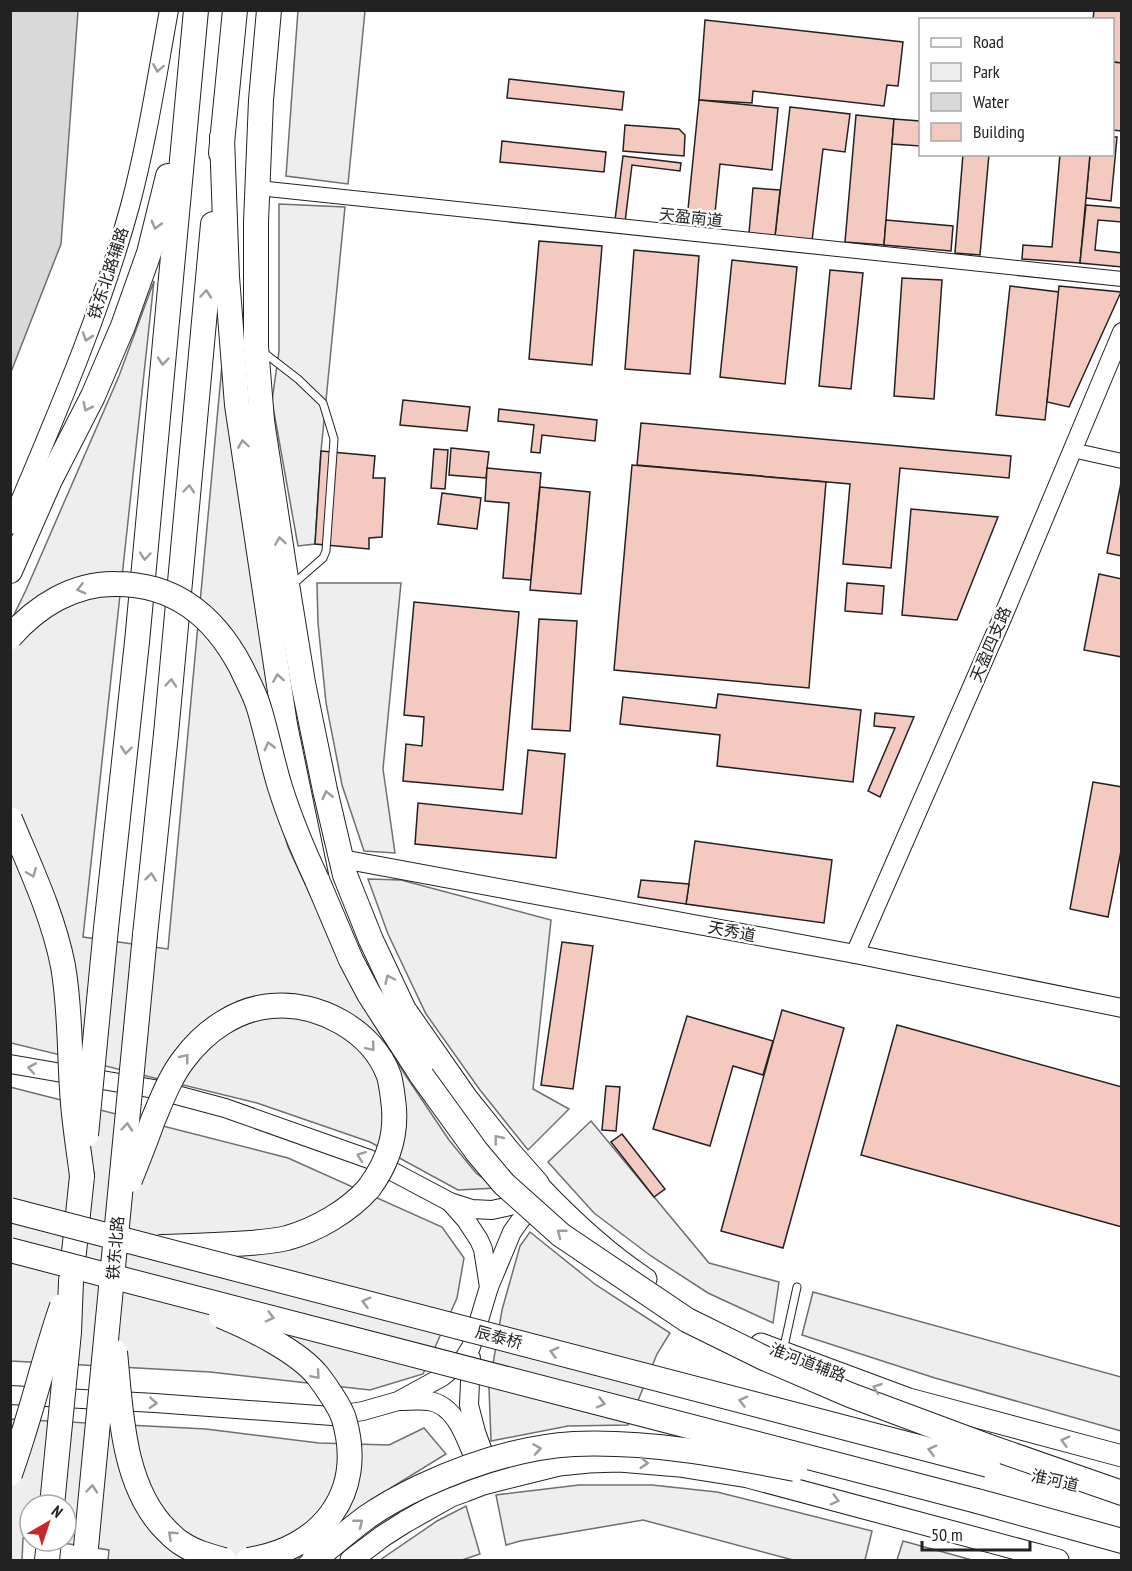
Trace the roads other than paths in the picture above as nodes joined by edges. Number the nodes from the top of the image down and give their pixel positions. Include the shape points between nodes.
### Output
1 (169, 10) edge
2 (196, 10) edge
3 (235, 10) edge
4 (269, 10) edge
5 (190, 66) junction
6 (222, 137) junction
7 (258, 188) junction
8 (1122, 279) edge
9 (1122, 332) edge
10 (256, 346) junction
11 (1072, 450) junction
12 (1122, 461) edge
13 (10, 525) edge
14 (10, 571) edge
15 (288, 589) junction
16 (10, 637) edge
17 (10, 819) edge
18 (342, 859) junction
19 (317, 880) junction
20 (855, 954) junction
21 (1122, 1008) edge
22 (10, 1064) edge
23 (82, 1176) junction
24 (541, 1188) junction
25 (450, 1202) junction
26 (119, 1207) junction
27 (10, 1210) edge
28 (156, 1248) junction
29 (10, 1250) edge
30 (71, 1281) junction
31 (135, 1281) junction
32 (489, 1287) junction
33 (797, 1287) dead end
34 (110, 1299) junction
35 (471, 1347) junction
36 (783, 1353) junction
37 (10, 1395) edge
38 (398, 1401) junction
39 (987, 1456) junction
40 (1122, 1456) edge
41 (10, 1474) edge
42 (488, 1483) junction
43 (53, 1493) edge
44 (1122, 1494) edge
45 (973, 1508) junction
46 (1122, 1541) edge
47 (85, 1554) edge
48 (235, 1560) edge
49 (248, 1560) edge
50 (314, 1560) edge
51 (351, 1560) edge
52 (1058, 1560) edge

1 -> 13 street, 铁东北路辅路 via 144,145 111,270 78,363
2 - 5 highway
3 - 6 highway
4 - 7 highway
5 -> 14 highway via 149,253 123,326
5 -> 23 highway, bridge via 137,642
19 -> 6 highway, bridge via 285,725 237,405
26 -> 6 highway, 铁东北路, bridge
7 - 8 street, 天盈南道
7 - 10 highway
9 - 11 street, 天盈四支路
15 -> 10 highway via 262,421
10 - 15 lane via 322,403 334,439 326,551
11 - 12 street
11 - 20 street, 天盈四支路
18 -> 15 highway via 303,683
19 -> 16 highway, bridge via 280,788 259,707 247,679 220,633 191,605 171,594 129,584 76,589 41,608
17 -> 23 highway, bridge via 46,906 63,966
18 - 20 street, 天秀道
24 -> 18 highway via 466,1099 404,1010 345,875
39 -> 19 highway, bridge via 687,1320 561,1235 504,1184 422,1076 369,994
20 - 21 street, 天秀道
25 -> 22 street via 369,1160 225,1108 154,1089
23 - 30 highway, bridge
24 - 25 street via 500,1208 481,1210
24 - 32 street via 512,1232
24 - 36 main road, 淮河道辅路 via 581,1228 643,1277 689,1308
25 - 32 street via 479,1240
26 -> 28 highway, bridge via 167,1086 185,1058 219,1025 257,1008 301,1007 333,1017 372,1047 388,1076 395,1112 394,1135 383,1167 362,1196 323,1223 286,1238
26 - 34 highway, 铁东北路, bridge
27 - 28 highway, 辰泰桥, bridge
39 -> 28 highway, 辰泰桥, bridge
29 - 31 highway, bridge
30 - 41 highway, bridge
30 - 43 highway, bridge
31 -> 45 highway, bridge
31 -> 49 highway, bridge via 276,1343 317,1374 344,1417 350,1448 347,1482 336,1508 303,1541 282,1552
32 - 35 street
33 - 36 lane
47 -> 34 highway, 铁东北路, bridge
48 -> 34 highway, bridge via 200,1553 179,1542 159,1523 134,1478 126,1445
35 - 38 street via 451,1371
35 - 42 street via 469,1405
40 -> 36 main road, 淮河道辅路 via 909,1399
37 -> 38 street via 332,1416
38 - 42 street via 428,1401 440,1404 451,1414
39 - 44 highway, 淮河道
42 - 51 main road via 425,1510
42 -> 52 main road via 548,1467 588,1462 619,1461 709,1470
45 - 46 highway
50 -> 45 highway, bridge via 368,1516 453,1472 496,1457 573,1444 658,1447 730,1456

